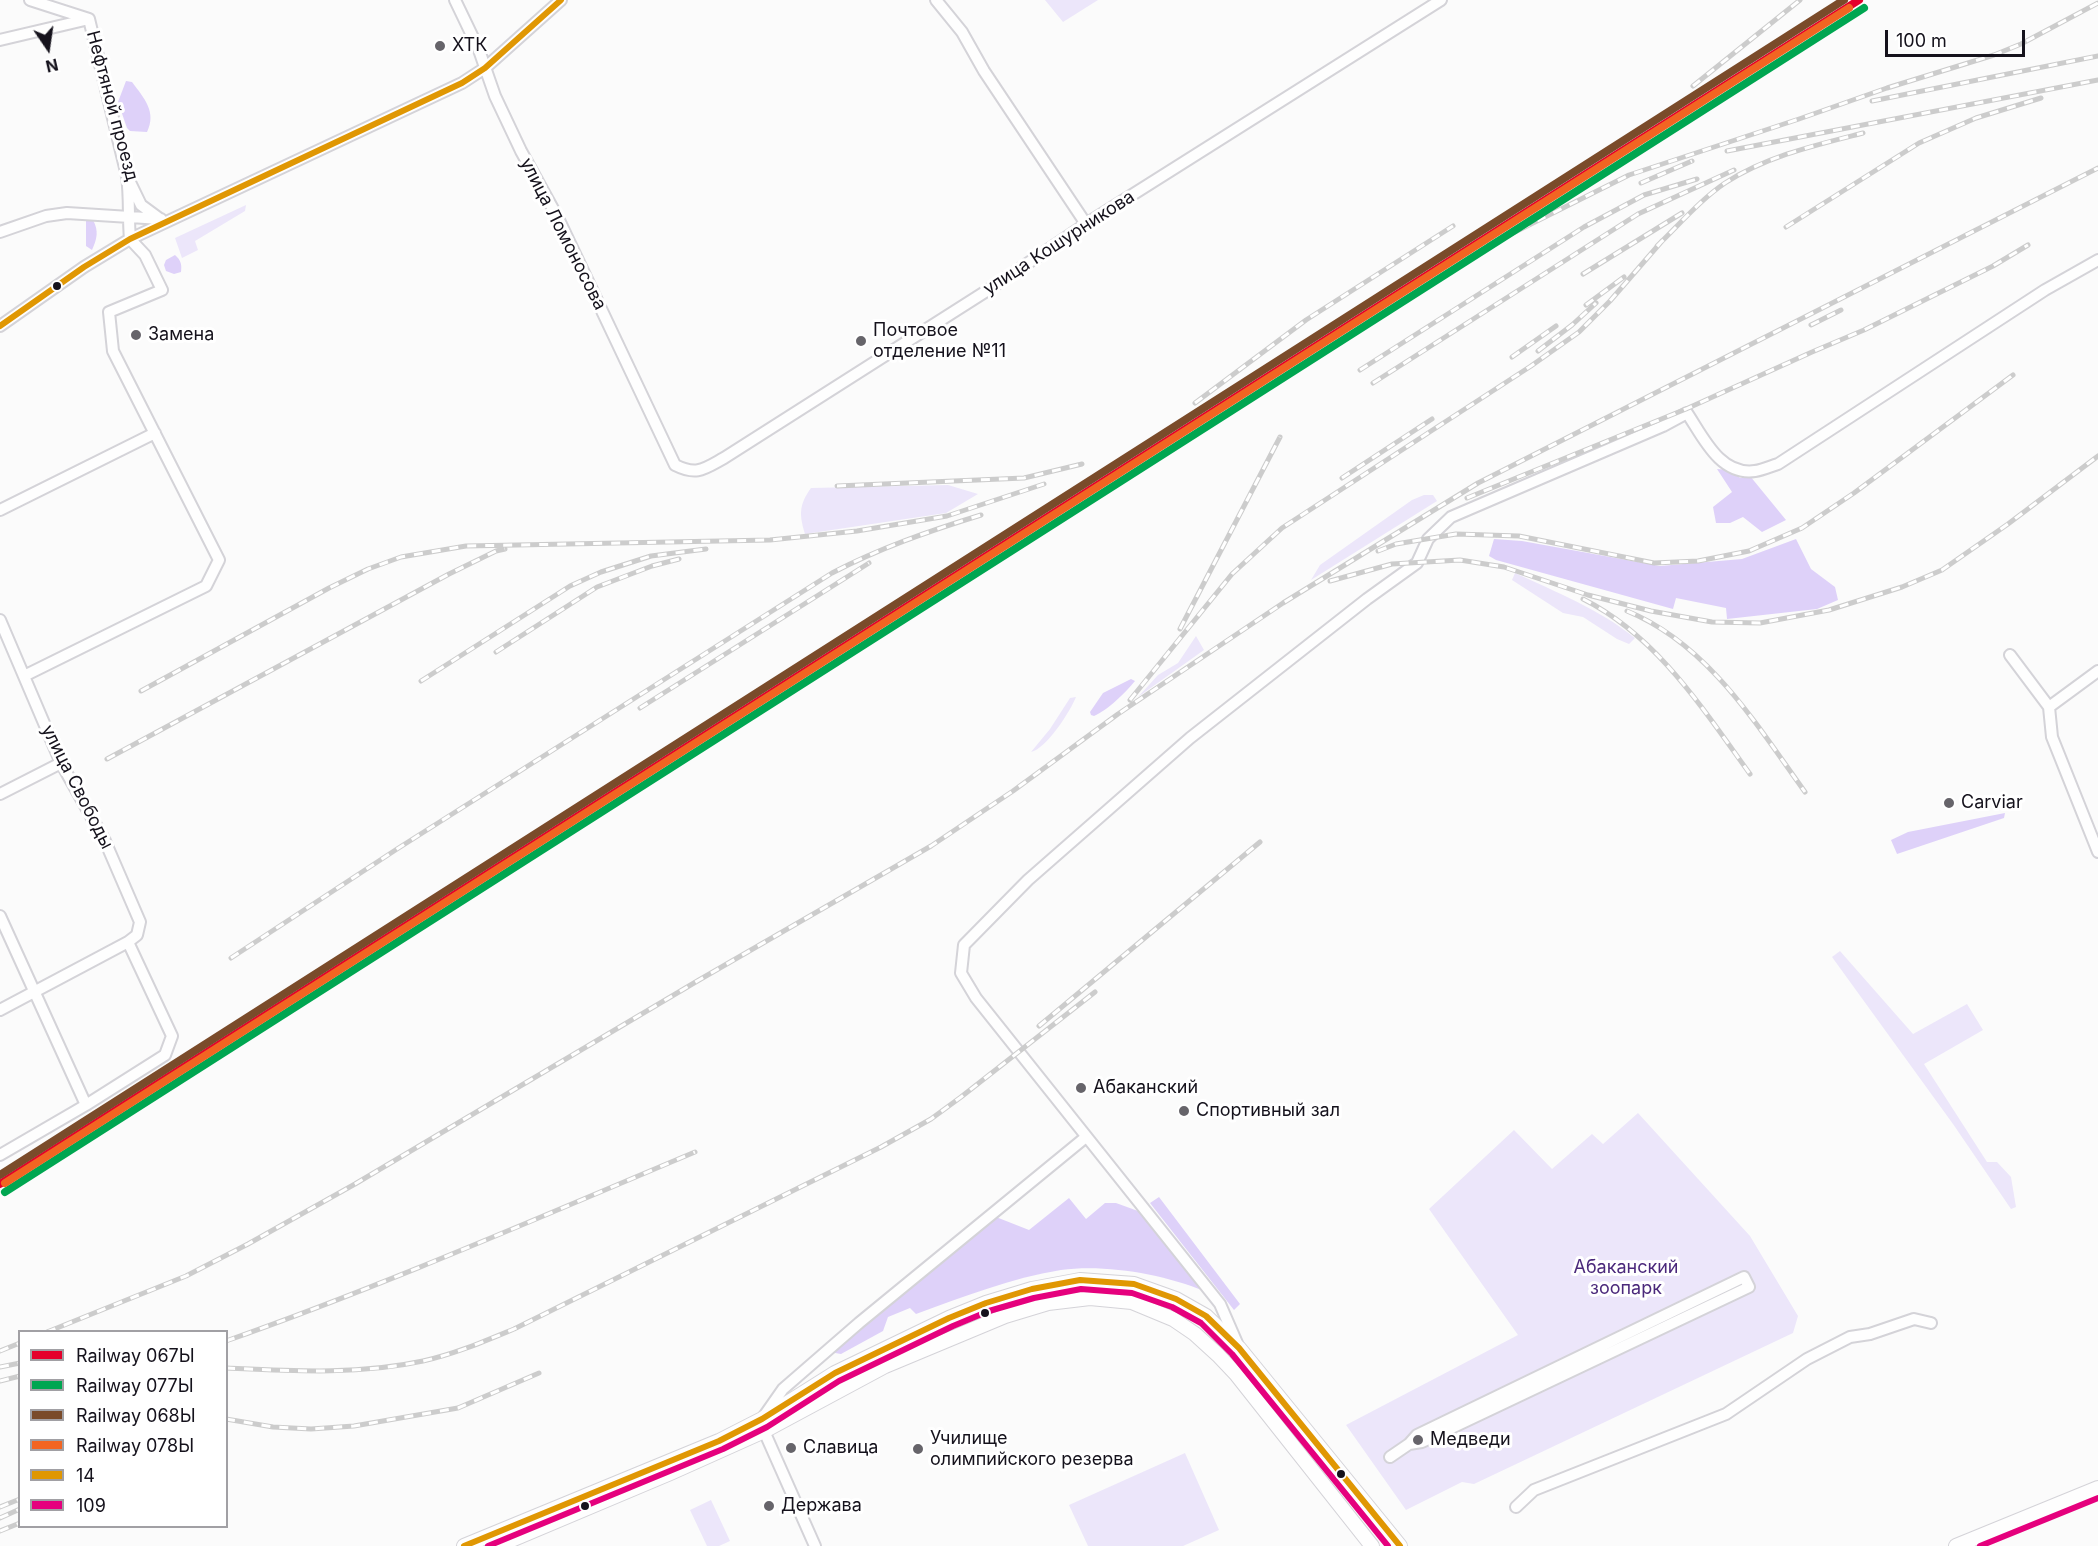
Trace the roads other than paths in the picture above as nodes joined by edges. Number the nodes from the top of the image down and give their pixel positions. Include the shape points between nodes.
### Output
1 (30, 0) edge
2 (455, 0) edge
3 (561, 0) edge
4 (936, 0) edge
5 (1441, 0) edge
6 (89, 19) junction
7 (0, 40) edge
8 (486, 68) junction
9 (127, 176) junction
10 (128, 217) junction
11 (172, 218) junction
12 (160, 219) junction
13 (1086, 224) junction
14 (0, 232) edge
15 (130, 239) junction
16 (2098, 260) edge
17 (0, 326) edge
18 (155, 433) junction
19 (675, 465) joint
20 (0, 510) edge
21 (0, 620) edge
22 (2010, 655) dead end
23 (2098, 671) edge
24 (24, 676) junction
25 (2049, 707) junction
26 (61, 763) junction
27 (0, 794) edge
28 (2098, 852) edge
29 (0, 916) edge
30 (128, 942) junction
31 (34, 992) junction
32 (0, 1010) edge
33 (86, 1105) junction
34 (1086, 1137) junction
35 (0, 1155) edge
36 (1931, 1323) dead end
37 (1239, 1348) junction
38 (763, 1425) junction
39 (1409, 1444) junction
40 (1390, 1457) dead end
41 (2098, 1488) edge
42 (1516, 1507) dead end
43 (464, 1546) edge
44 (497, 1546) edge
45 (815, 1546) edge
46 (1372, 1546) edge
47 (1400, 1546) edge
48 (1956, 1546) edge

1 - 6 street
2 - 8 street, улица Ломоносова
3 - 8 street
4 - 13 street via 962,32
5 - 13 street, улица Кошурникова
6 - 7 street
6 - 9 street, Нефтяной проезд
8 - 11 street via 416,106
8 - 19 street, улица Ломоносова via 521,151 558,218
9 - 10 street
9 - 12 street, Нефтяной проезд via 141,205
10 - 12 street
10 - 14 street via 57,214
10 - 15 street
11 - 12 street
11 - 15 street
13 - 19 street, улица Кошурникова via 724,458 702,470 687,472
15 - 17 street
15 - 18 street via 146,255 162,290 109,312 113,351
16 - 34 street via 2045,290 1778,464 1754,471 1732,468 1713,454 1687,413 1451,517 1428,539 1417,563 1190,738 1129,790 1028,880 964,945 961,973 976,998
18 - 20 street
18 - 24 street via 219,561 206,585
21 - 24 street, улица Свободы
22 - 25 street
23 - 25 street
24 - 26 street, улица Свободы
25 - 28 street via 2052,738
26 - 27 street
26 - 30 street, улица Свободы via 105,841 140,922 137,935
29 - 31 street
30 - 31 street
30 - 33 street via 172,1036 165,1055
31 - 32 street
31 - 33 street
33 - 35 street
34 - 37 street via 1220,1304
34 - 38 street via 783,1389
36 - 42 street via 1914,1319 1850,1337 1808,1359 1726,1414 1534,1490
37 - 38 main road via 1206,1316 1176,1299 1134,1284 1080,1280 1032,1288 949,1318 836,1373
37 - 47 main road
38 - 43 main road
38 - 44 main road via 668,1474
38 - 45 street
38 - 46 main road via 885,1366 1005,1316 1048,1303 1090,1298 1132,1302 1173,1318 1218,1355
39 - 39 street via 1422,1442 1749,1287 1744,1277 1417,1436
39 - 40 street
41 - 48 main road

